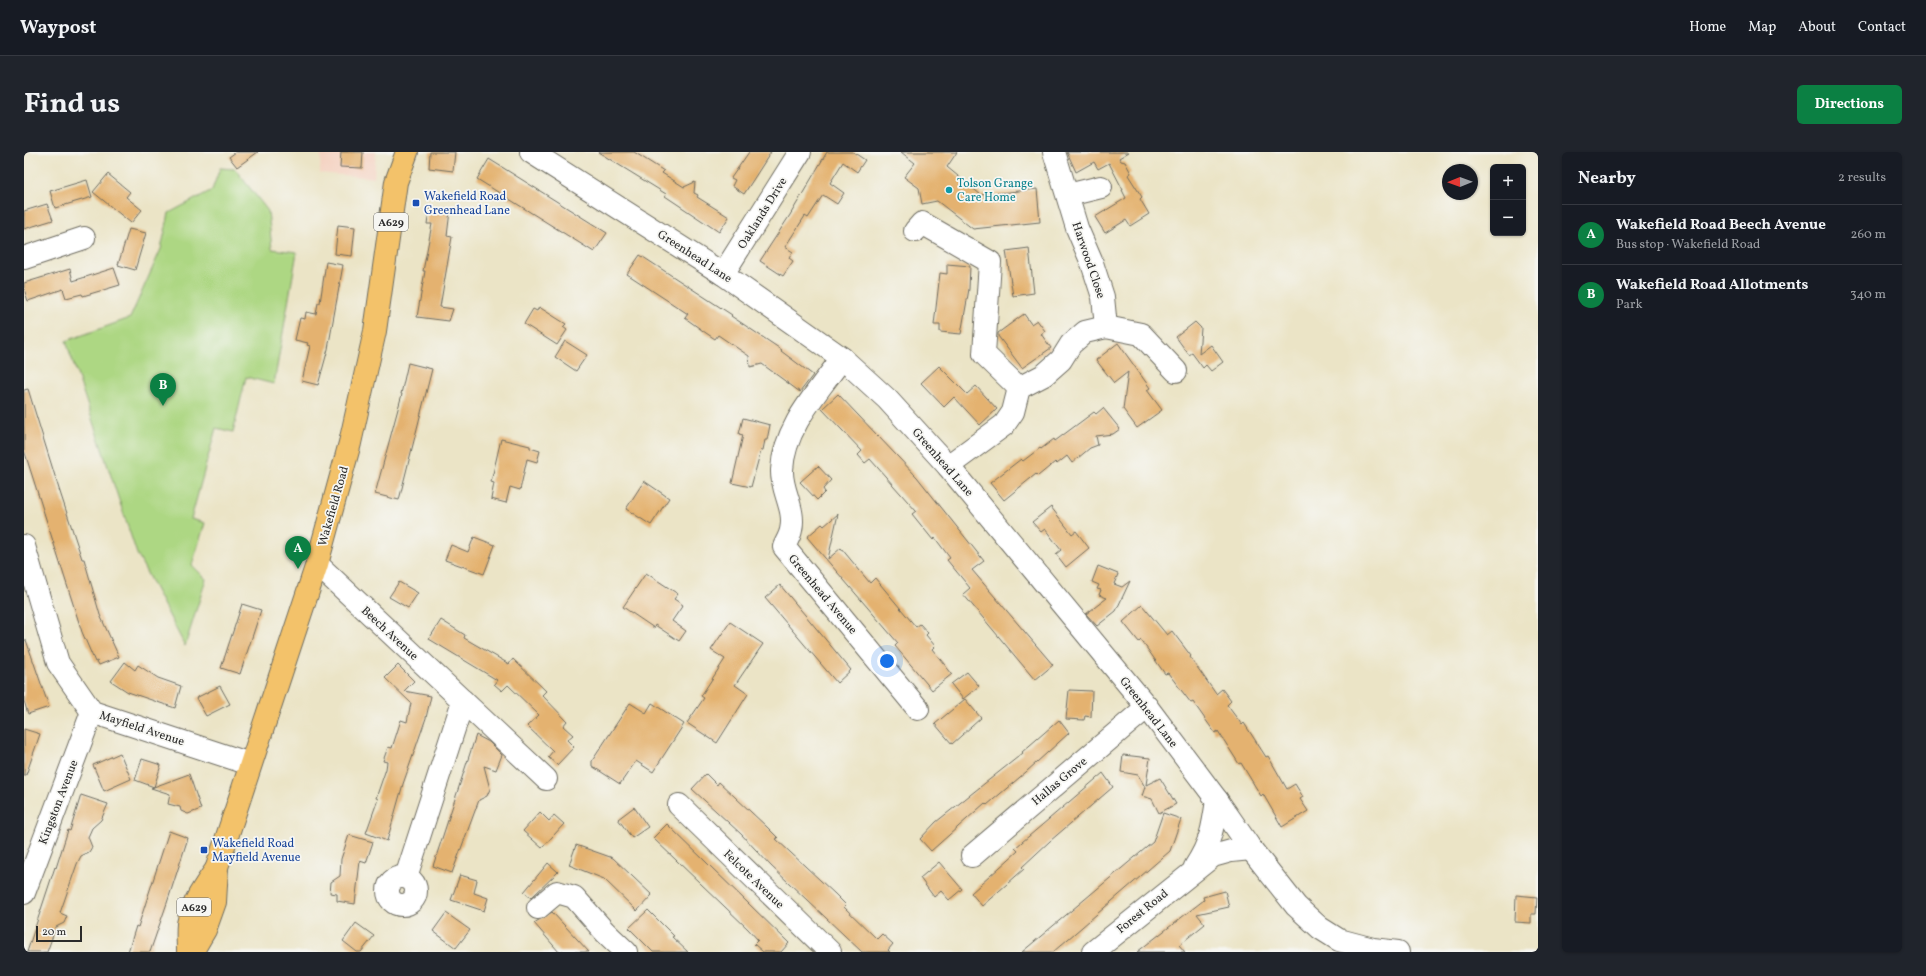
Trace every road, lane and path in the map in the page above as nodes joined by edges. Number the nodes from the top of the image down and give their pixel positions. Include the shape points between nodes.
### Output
1 (391, 152) edge
2 (407, 152) edge
3 (531, 152) edge
4 (800, 152) edge
5 (1054, 152) edge
6 (396, 182) junction
7 (1101, 187) dead end
8 (1068, 195) junction
9 (915, 231) dead end
10 (84, 238) dead end
11 (24, 258) edge
12 (724, 274) junction
13 (1106, 327) junction
14 (842, 358) junction
15 (1176, 371) dead end
16 (1019, 388) junction
17 (948, 466) junction
18 (24, 546) edge
19 (317, 564) junction
20 (463, 701) junction
21 (1147, 707) junction
22 (918, 709) dead end
23 (92, 712) junction
24 (250, 764) junction
25 (546, 779) dead end
26 (1217, 800) junction
27 (679, 805) dead end
28 (32, 845) edge
29 (1251, 849) junction
30 (972, 856) dead end
31 (217, 867) junction
32 (1192, 871) junction
33 (406, 877) dead end
34 (24, 893) edge
35 (538, 908) dead end
36 (1338, 946) edge
37 (823, 950) edge
38 (188, 952) edge
39 (192, 952) edge
40 (626, 952) edge
41 (1093, 952) edge
42 (1398, 952) edge

1 - 6 highway, Wakefield Road / A629
2 - 6 highway, Wakefield Road / A629
3 - 12 street, Greenhead Lane
4 - 12 street, Oaklands Drive
5 - 8 street, Harwood Close
6 - 19 highway, Wakefield Road / A629 via 374,338 350,443
7 - 8 street
8 - 13 street, Harwood Close via 1077,228 1103,297
9 - 16 street via 922,223 990,262 984,354
10 - 11 street
12 - 14 street, Greenhead Lane
13 - 15 street via 1141,334
13 - 16 street via 1085,332 1044,375
14 - 17 street, Greenhead Lane via 887,399
14 - 22 street, Greenhead Avenue via 804,412 784,452 782,472 792,514 791,530 784,547
16 - 17 street via 1013,412 1004,425
17 - 21 street, Greenhead Lane
18 - 23 street, Mayfield Avenue via 58,663
19 - 20 street, Beech Avenue
19 - 24 highway, Wakefield Road / A629
20 - 25 street, Beech Avenue
20 - 33 street
21 - 26 street, Greenhead Lane
21 - 30 street, Hallas Grove
23 - 24 street, Mayfield Avenue
23 - 28 street, Kingston Avenue
24 - 31 highway, Wakefield Road / A629
26 - 29 street, Greenhead Lane
26 - 32 street, Forest Road via 1213,833
27 - 37 street, Felcote Avenue
28 - 34 street, Kingston Avenue
29 - 32 street, Forest Road via 1213,856
29 - 36 street, Greenhead Lane via 1296,906
31 - 38 highway, Wakefield Road / A629 via 198,896 192,911 188,923
31 - 39 highway, Wakefield Road / A629 via 215,902 205,930
32 - 41 street, Forest Road
35 - 40 street via 556,892 574,897
36 - 42 street, Greenhead Lane

